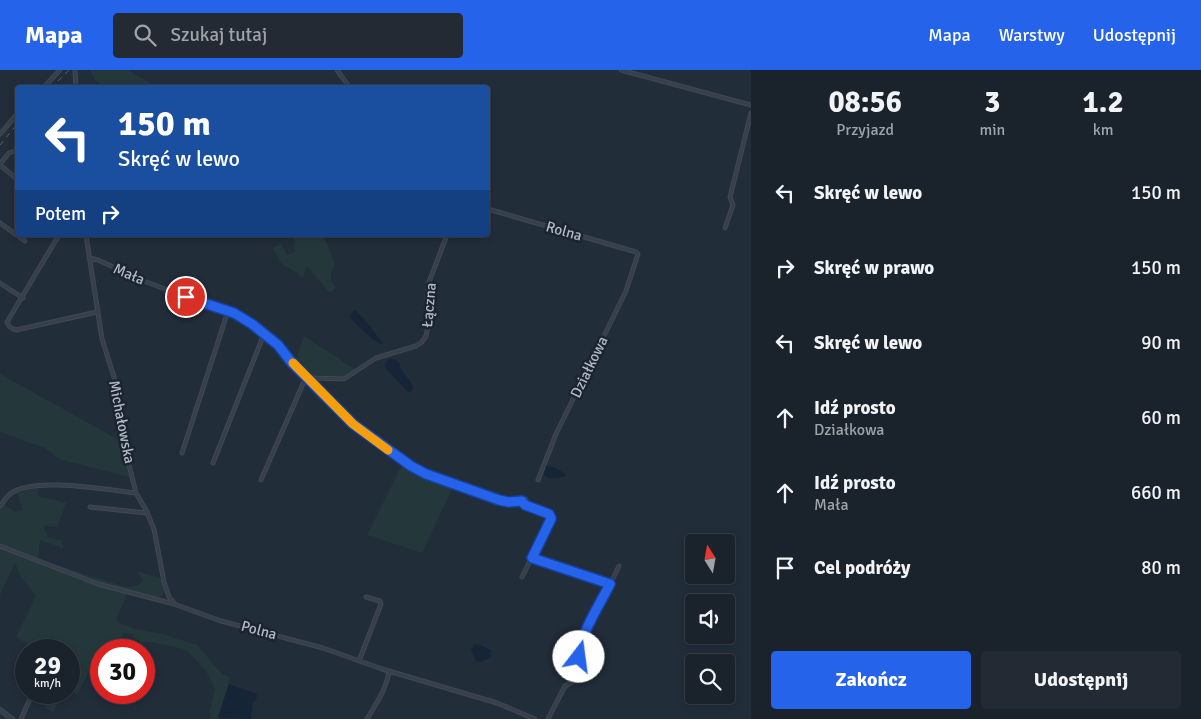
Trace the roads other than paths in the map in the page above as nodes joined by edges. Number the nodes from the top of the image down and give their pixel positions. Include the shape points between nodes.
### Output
1 (60, 70) edge
2 (75, 70) edge
3 (337, 70) edge
4 (621, 70) edge
5 (46, 85) edge
6 (76, 85) edge
7 (348, 85) edge
8 (751, 105) edge
9 (751, 113) edge
10 (15, 116) edge
11 (0, 134) edge
12 (15, 151) edge
13 (0, 164) edge
14 (15, 177) edge
15 (490, 210) edge
16 (0, 223) edge
17 (725, 228) dead end
18 (15, 234) edge
19 (19, 237) edge
20 (58, 237) edge
21 (86, 237) edge
22 (446, 237) edge
23 (25, 241) dead end
24 (638, 254) joint
25 (89, 258) junction
26 (0, 283) edge
27 (23, 298) junction
28 (227, 311) junction
29 (97, 312) junction
30 (264, 334) junction
31 (307, 378) junction
32 (182, 452) dead end
33 (213, 463) dead end
34 (261, 480) dead end
35 (538, 480) dead end
36 (136, 493) junction
37 (526, 499) dead end
38 (522, 501) junction
39 (0, 506) edge
40 (90, 507) dead end
41 (148, 513) junction
42 (0, 546) edge
43 (532, 558) junction
44 (619, 566) dead end
45 (522, 577) dead end
46 (610, 584) junction
47 (167, 591) junction
48 (366, 597) dead end
49 (160, 600) junction
50 (174, 604) junction
51 (360, 660) junction
52 (389, 670) junction
53 (28, 704) edge
54 (0, 710) edge
55 (12, 719) edge
56 (21, 719) edge
57 (368, 719) edge
58 (535, 719) edge
59 (548, 719) edge

1 - 5 street
2 - 6 street
3 - 7 street
4 - 8 street
9 - 17 street via 730,197 733,205
10 - 11 street
12 - 13 street
13 - 14 street
15 - 24 street, Rolna
16 - 18 street
19 - 23 street
20 - 27 street
21 - 25 street, Michałowska
22 - 31 street, Łączna via 430,282 428,327 422,342 376,358 344,379
24 - 35 street, Działkowa via 626,291 556,434
25 - 28 street, Mała
25 - 29 street, Michałowska
26 - 27 street
27 - 29 street via 8,322 12,329
28 - 30 street via 243,318
28 - 32 street
29 - 36 street, Michałowska via 114,377 125,449
30 - 31 street
30 - 33 street
31 - 34 street
31 - 38 street via 358,428 418,470 499,500
36 - 39 street via 44,485 10,494
36 - 41 street, Michałowska
37 - 38 street
38 - 43 street via 551,518
40 - 41 street
41 - 47 street, Michałowska
42 - 49 street, Polna via 98,584
43 - 45 street
43 - 46 street
44 - 46 street
46 - 59 street via 580,647 580,678 565,686
47 - 49 street
47 - 50 street, Michałowska
48 - 51 street via 381,604
49 - 50 street, Polna
50 - 51 street, Polna
51 - 52 street, Polna
52 - 57 street via 388,679
52 - 58 street, Polna via 497,703
53 - 56 street
54 - 55 street

